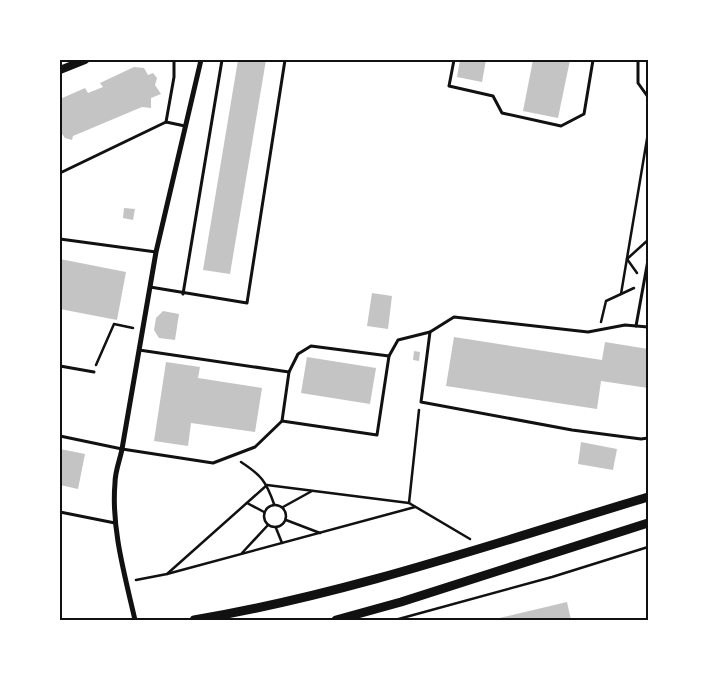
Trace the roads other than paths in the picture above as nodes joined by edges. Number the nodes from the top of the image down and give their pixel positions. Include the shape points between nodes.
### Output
1 (174, 60) edge
2 (201, 60) edge
3 (222, 60) edge
4 (285, 60) edge
5 (454, 60) edge
6 (593, 60) edge
7 (638, 60) edge
8 (80, 61) edge
9 (60, 70) edge
10 (648, 97) edge
11 (166, 122) junction
12 (185, 126) junction
13 (60, 174) edge
14 (60, 239) edge
15 (156, 252) junction
16 (648, 260) edge
17 (150, 287) junction
18 (183, 294) junction
19 (636, 326) junction
20 (648, 327) edge
21 (430, 332) junction
22 (138, 350) junction
23 (389, 356) junction
24 (60, 366) edge
25 (94, 372) road end
26 (288, 372) junction
27 (282, 421) junction
28 (60, 436) edge
29 (648, 438) edge
30 (122, 449) junction
31 (648, 497) edge
32 (60, 512) edge
33 (116, 523) junction
34 (648, 523) edge
35 (354, 617) edge
36 (135, 620) edge
37 (194, 620) edge
38 (336, 620) edge

1 - 11 lane
2 - 12 street
3 - 18 lane
4 - 18 lane via 247,303
5 - 6 lane via 449,86 493,96 502,113 561,126 584,114
7 - 10 lane via 638,83
8 - 9 street
11 - 12 lane
11 - 13 lane
12 - 15 street
14 - 15 lane
15 - 17 street
16 - 19 lane
17 - 18 lane
17 - 22 street
19 - 20 lane
19 - 21 lane via 588,332 454,317
21 - 23 lane via 398,340
21 - 29 lane via 421,402 572,430
22 - 26 lane
22 - 30 street
23 - 26 lane via 311,346 298,354
23 - 27 lane via 377,435
24 - 25 lane
26 - 27 lane
27 - 30 lane via 255,447 213,464
28 - 30 lane
30 - 33 street via 115,480
31 - 37 main road via 396,574
32 - 33 lane
33 - 36 street
34 - 35 main road
35 - 38 main road

